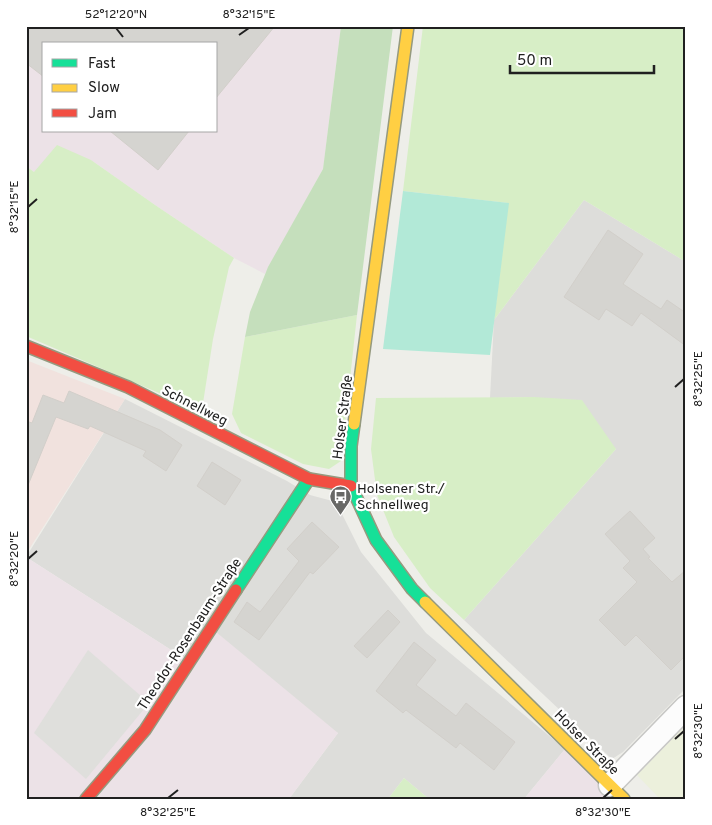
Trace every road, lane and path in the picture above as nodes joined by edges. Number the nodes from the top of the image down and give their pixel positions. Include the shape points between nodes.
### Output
1 (408, 26) edge
2 (26, 346) edge
3 (309, 479) junction
4 (351, 486) junction
5 (686, 707) edge
6 (617, 792) edge
7 (86, 799) edge

1 - 4 main road, Holser Straße via 351,446
2 - 3 main road, Schnellweg via 128,387
3 - 4 main road, Schnellweg
3 - 7 main road, Theodor-Rosenbaum-Straße via 144,730
4 - 6 main road, Holser Straße via 376,540 412,589
5 - 6 street

